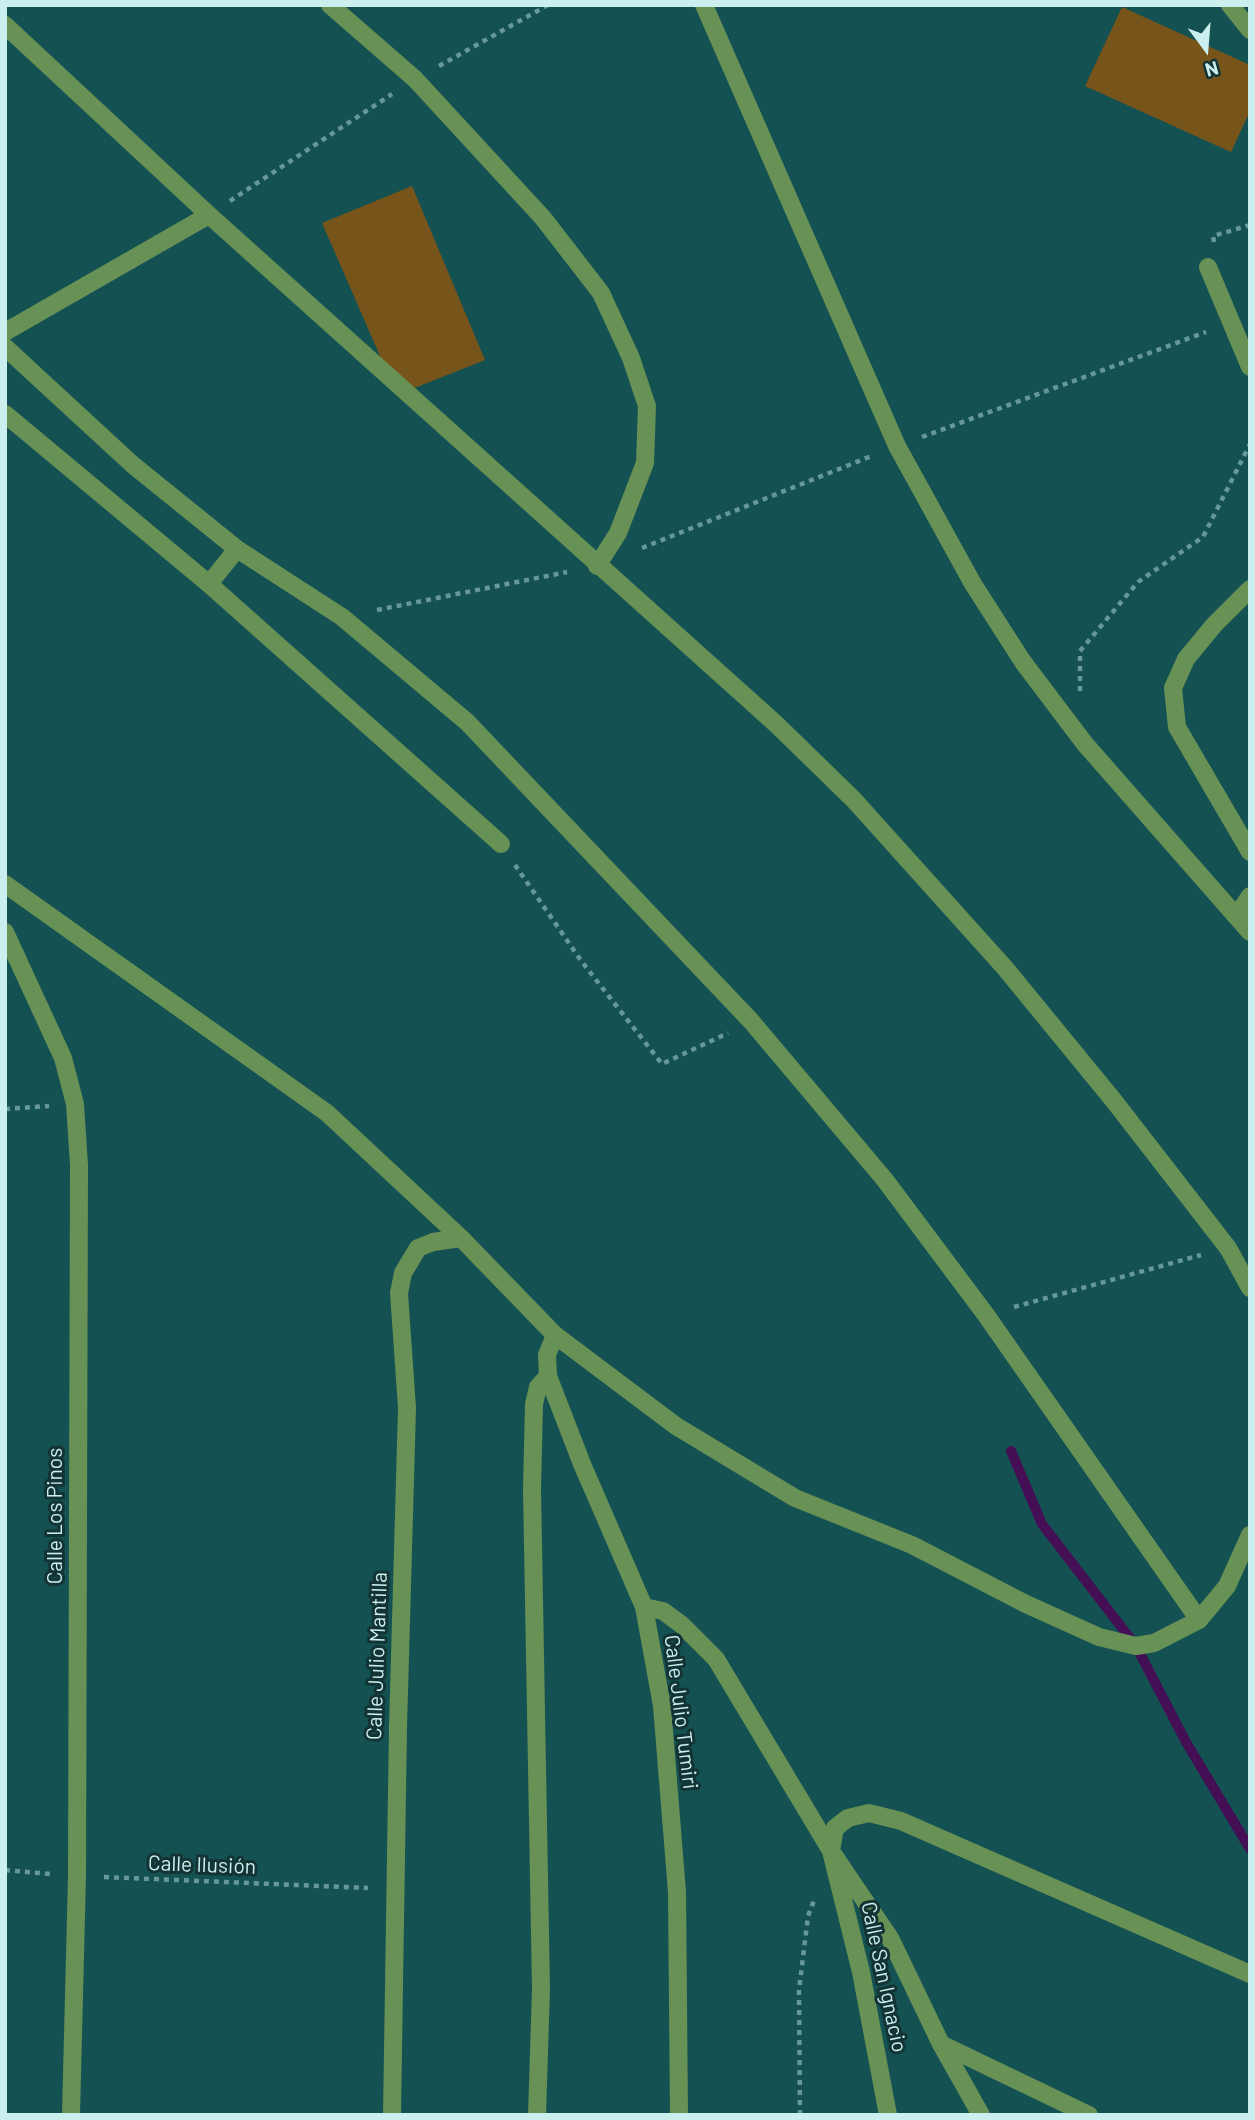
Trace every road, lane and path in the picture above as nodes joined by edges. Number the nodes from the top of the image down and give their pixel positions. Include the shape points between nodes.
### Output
1 (330, 5) edge
2 (548, 5) edge
3 (704, 5) edge
4 (1230, 5) edge
5 (5, 25) edge
6 (1250, 30) edge
7 (415, 79) junction
8 (209, 215) junction
9 (1250, 225) edge
10 (1208, 267) joint
11 (1233, 322) junction
12 (5, 332) edge
13 (5, 347) edge
14 (1250, 367) edge
15 (5, 414) edge
16 (1250, 444) edge
17 (897, 446) junction
18 (237, 549) junction
19 (597, 566) junction
20 (209, 584) junction
21 (1250, 589) edge
22 (342, 617) junction
23 (1085, 744) junction
24 (501, 844) joint
25 (1250, 852) edge
26 (5, 884) edge
27 (1250, 896) edge
28 (1237, 915) junction
29 (5, 932) edge
30 (1250, 932) edge
31 (751, 1021) junction
32 (75, 1104) junction
33 (5, 1109) edge
34 (461, 1238) junction
35 (1228, 1248) junction
36 (1250, 1288) edge
37 (986, 1315) junction
38 (555, 1335) junction
39 (548, 1376) junction
40 (1250, 1535) edge
41 (643, 1607) junction
42 (1199, 1620) junction
43 (831, 1851) junction
44 (5, 1870) edge
45 (77, 1876) junction
46 (397, 1889) junction
47 (1250, 1974) edge
48 (941, 2044) junction
49 (71, 2115) edge
50 (392, 2115) edge
51 (537, 2115) edge
52 (679, 2115) edge
53 (800, 2115) edge
54 (888, 2115) edge
55 (981, 2115) edge
56 (1089, 2115) edge

1 - 7 street
2 - 7 path
3 - 17 street
4 - 6 street
5 - 8 street
7 - 8 path
7 - 19 street via 543,218 601,293 631,358 647,406 645,463 618,533
8 - 12 street
8 - 19 street
9 - 10 path via 1213,236 1217,258
10 - 11 street
11 - 14 street
11 - 17 path
13 - 18 street via 133,465
15 - 20 street
16 - 23 path via 1203,537 1138,582 1080,650
17 - 19 path
17 - 23 street via 980,596
18 - 20 street
18 - 22 street
19 - 22 path
19 - 35 street via 776,724 853,800 1004,968
20 - 24 street
21 - 25 street via 1186,659 1173,688 1177,727
22 - 31 street via 467,722
23 - 28 street
24 - 31 path via 582,962 662,1064
26 - 34 street via 327,1113
27 - 28 street
28 - 30 street
29 - 32 street, Calle Los Pinos via 63,1058
31 - 37 street via 885,1181
32 - 33 path
32 - 45 street, Calle Los Pinos via 79,1165
34 - 38 street
34 - 46 street, Calle Julio Mantilla via 418,1248 403,1273 399,1293 407,1408
35 - 36 street
35 - 37 path
37 - 42 street
38 - 39 street, Calle Julio Tumiri via 547,1354
38 - 42 street via 676,1426 795,1497 912,1545 1099,1637 1136,1646 1154,1643
39 - 41 street, Calle Julio Tumiri
39 - 51 street via 538,1387 534,1404 541,1989
40 - 42 street via 1227,1586
41 - 43 street via 663,1611 716,1659
41 - 52 street, Calle Julio Tumiri via 662,1706 677,1892
43 - 47 street via 835,1828 848,1818 869,1813 901,1821
43 - 48 street via 890,1938
43 - 53 path via 808,1916 799,1990
43 - 54 street, Calle San Ignacio via 861,1972
44 - 45 path, Calle Ilusión
45 - 46 path, Calle Ilusión
45 - 49 street, Calle Los Pinos
46 - 50 street, Calle Julio Mantilla
48 - 55 street
48 - 56 street

